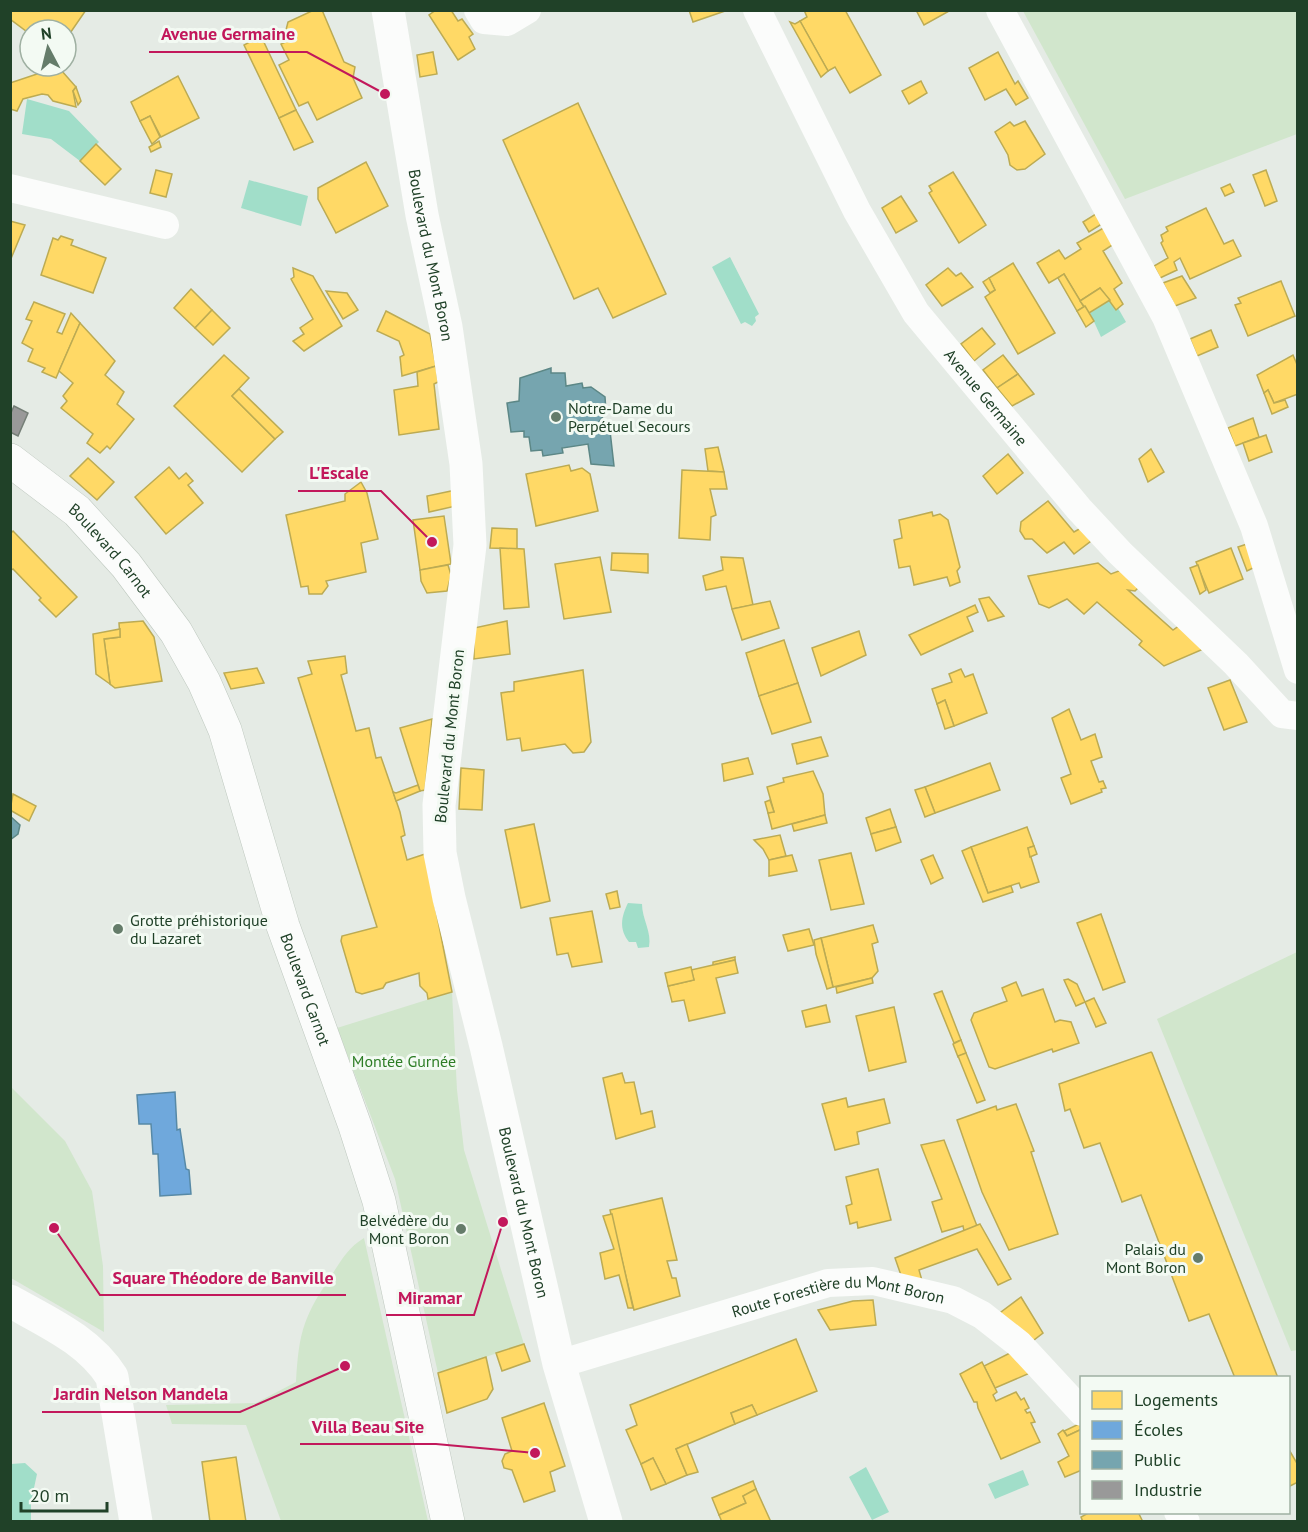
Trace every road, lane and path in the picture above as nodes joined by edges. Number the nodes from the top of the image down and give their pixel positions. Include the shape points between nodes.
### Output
1 (388, 10) edge
2 (478, 10) edge
3 (526, 10) edge
4 (757, 10) edge
5 (1000, 10) edge
6 (10, 188) edge
7 (165, 225) dead end
8 (10, 460) edge
9 (1298, 670) edge
10 (1298, 716) edge
11 (10, 1301) edge
12 (559, 1364) junction
13 (1080, 1410) edge
14 (136, 1521) edge
15 (448, 1521) edge
16 (606, 1521) edge

1 - 12 street, Boulevard du Mont Boron via 422,215 446,327 466,464 470,545 439,805 440,853
2 - 3 street via 484,20 507,22
4 - 10 street, Avenue Germaine via 857,211 916,313 1120,553 1236,664 1282,714
5 - 9 street via 1166,317 1254,526
6 - 7 street
8 - 15 street, Boulevard Carnot via 77,511 126,566 176,632 225,730 283,926 379,1201
11 - 14 street via 81,1342 112,1377
12 - 13 street, Route Forestière du Mont Boron via 828,1283 873,1281 954,1300 982,1315 1019,1344
12 - 16 street, Boulevard du Mont Boron

